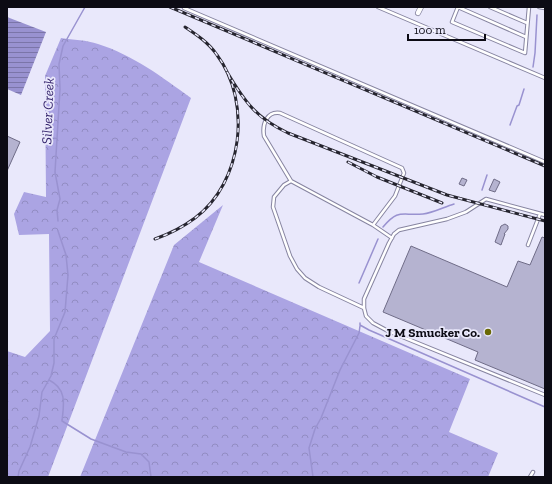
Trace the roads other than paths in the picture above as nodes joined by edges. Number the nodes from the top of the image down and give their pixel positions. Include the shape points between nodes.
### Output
1 (378, 7) edge
2 (421, 7) edge
3 (458, 7) edge
4 (490, 7) edge
5 (529, 7) edge
6 (184, 8) dead end
7 (418, 14) dead end
8 (527, 23) junction
9 (526, 37) junction
10 (545, 78) edge
11 (545, 162) edge
12 (291, 181) junction
13 (540, 214) junction
14 (545, 215) edge
15 (373, 225) junction
16 (392, 238) junction
17 (528, 245) dead end
18 (364, 308) junction
19 (545, 395) edge
20 (533, 472) dead end
21 (530, 477) edge

1 - 10 lane
2 - 7 street
3 - 9 lane
3 - 9 lane via 452,22 525,53
4 - 8 lane
5 - 8 lane
6 - 11 lane
8 - 9 lane
12 - 15 lane
12 - 15 lane via 264,136 262,127 265,120 275,112 402,168 404,174 395,196
12 - 18 lane via 274,197 273,207 297,269 319,287
13 - 14 lane
13 - 16 lane via 486,199 466,212 447,219 399,230
13 - 17 lane
15 - 16 lane
16 - 18 lane via 366,293
18 - 19 lane via 372,323 388,331
20 - 21 lane

